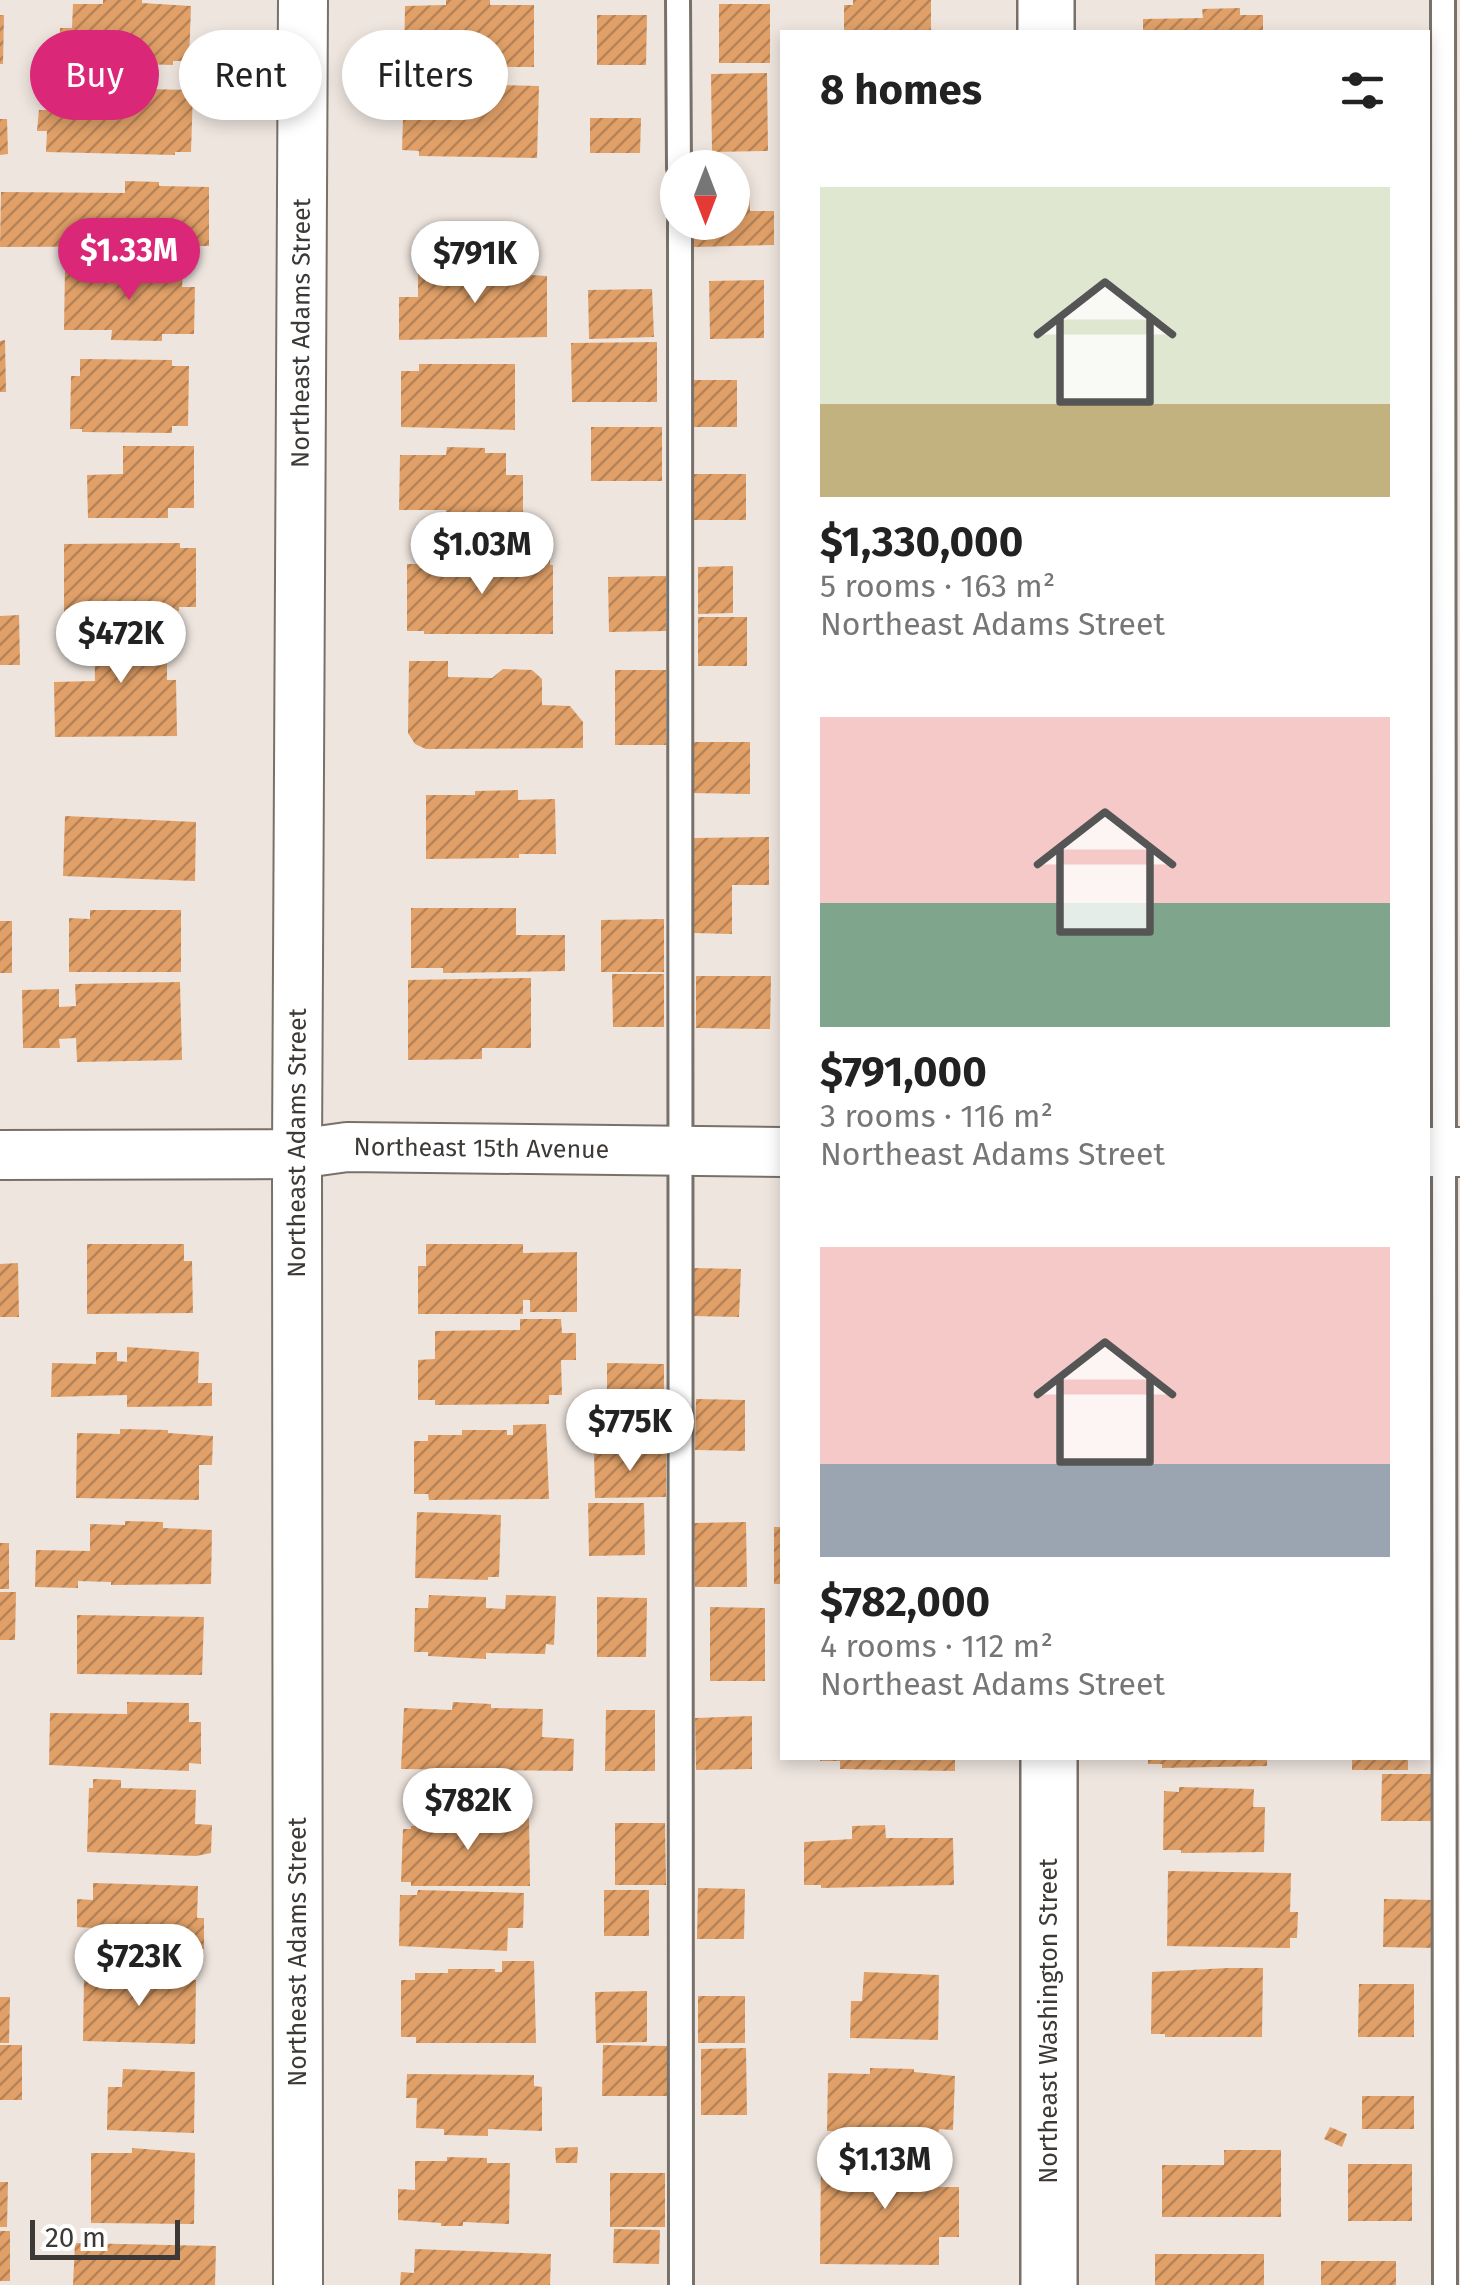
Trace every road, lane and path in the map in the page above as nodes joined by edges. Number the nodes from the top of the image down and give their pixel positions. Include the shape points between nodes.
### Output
1 (304, 0) edge
2 (678, 0) edge
3 (1046, 0) edge
4 (1444, 0) edge
5 (1046, 30) edge
6 (680, 150) edge
7 (680, 240) edge
8 (681, 1151) junction
9 (780, 1152) edge
10 (1444, 1152) edge
11 (297, 1154) junction
12 (0, 1155) edge
13 (1049, 1760) edge
14 (298, 2285) edge
15 (681, 2285) edge
16 (1049, 2285) edge
17 (1445, 2285) edge

1 - 11 street, Northeast Adams Street
2 - 6 lane
3 - 5 street
4 - 10 lane
7 - 8 lane
8 - 9 street, Northeast 15th Avenue
8 - 11 street, Northeast 15th Avenue via 347,1147
8 - 15 lane
10 - 17 lane
11 - 12 street, Northeast 15th Avenue
11 - 14 street, Northeast Adams Street
13 - 16 street, Northeast Washington Street

